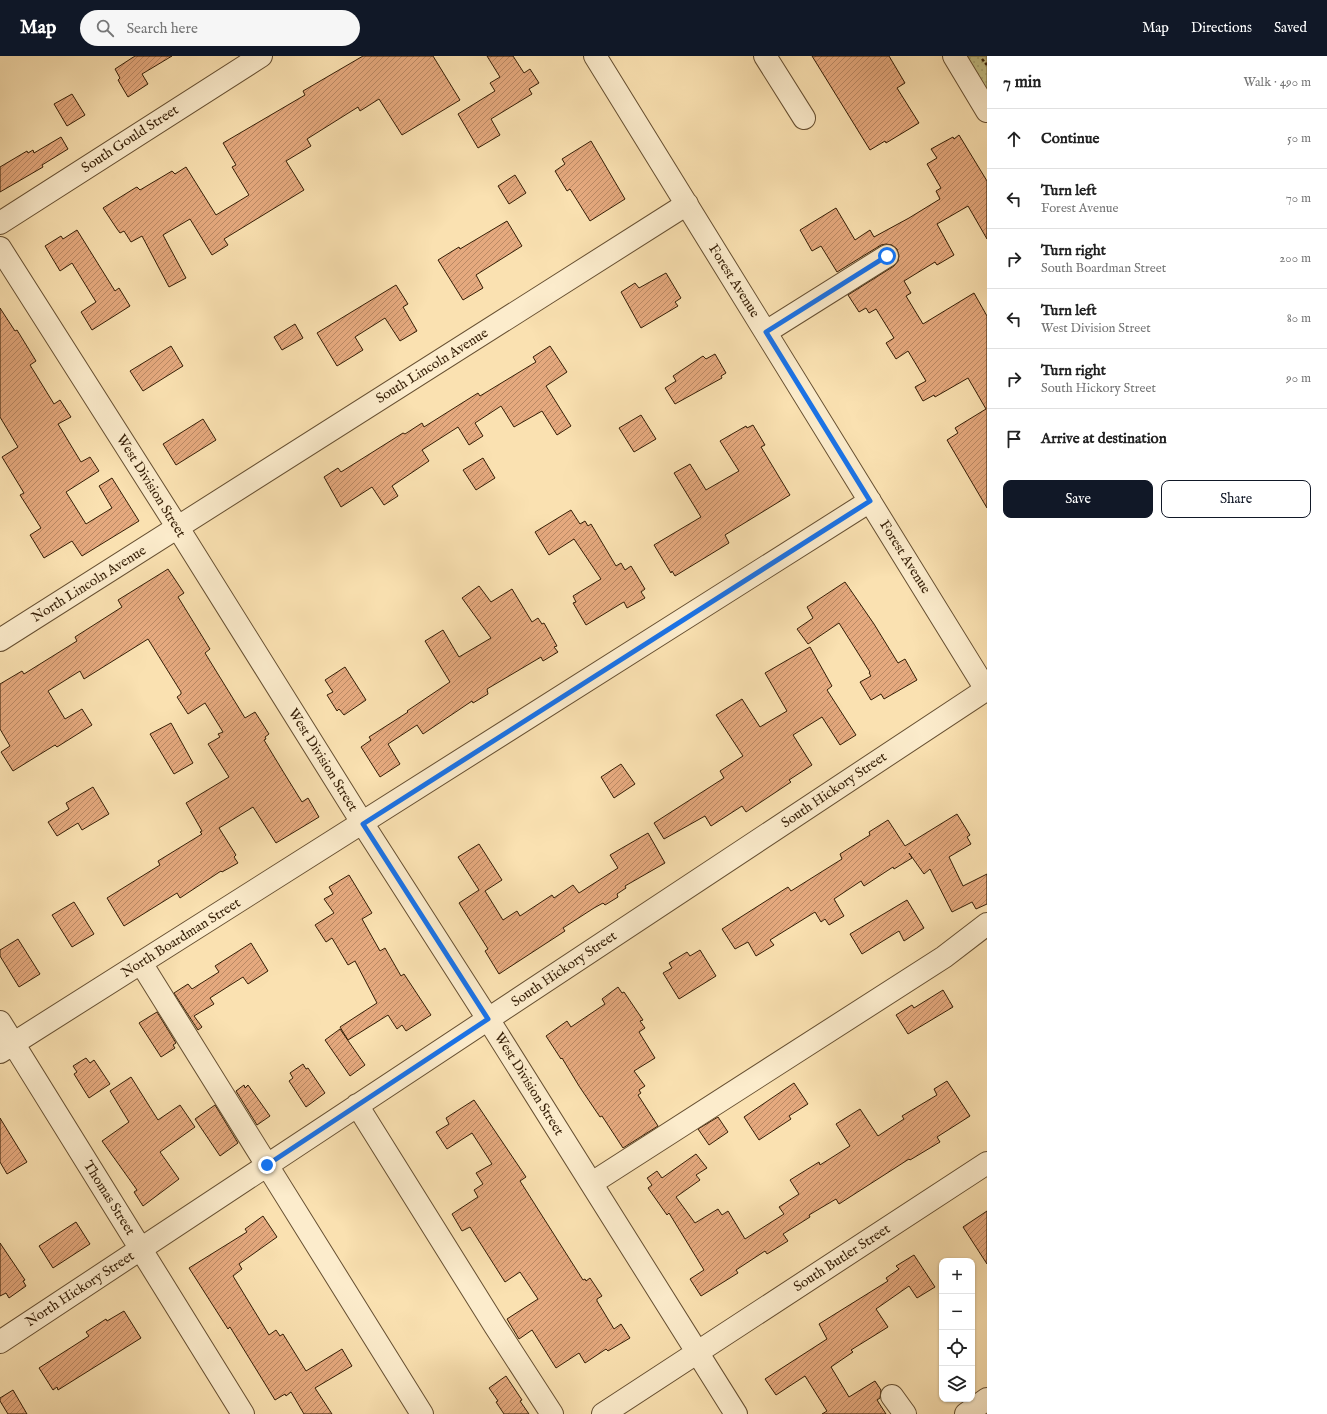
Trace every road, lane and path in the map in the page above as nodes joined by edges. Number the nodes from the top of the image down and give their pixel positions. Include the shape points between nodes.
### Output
1 (261, 56) edge
2 (595, 56) edge
3 (765, 56) edge
4 (954, 56) edge
5 (981, 56) edge
6 (987, 64) edge
7 (987, 111) edge
8 (804, 118) dead end
9 (686, 204) junction
10 (0, 223) edge
11 (0, 248) edge
12 (887, 256) dead end
13 (766, 332) junction
14 (870, 501) junction
15 (178, 528) junction
16 (0, 640) edge
17 (987, 690) edge
18 (363, 824) junction
19 (987, 924) edge
20 (140, 964) junction
21 (488, 1019) junction
22 (0, 1022) edge
23 (7, 1048) edge
24 (357, 1105) junction
25 (987, 1163) edge
26 (267, 1165) junction
27 (592, 1184) junction
28 (140, 1249) junction
29 (0, 1342) edge
30 (698, 1352) junction
31 (892, 1396) dead end
32 (987, 1399) edge
33 (242, 1414) edge
34 (422, 1414) edge
35 (552, 1414) edge
36 (603, 1414) edge
37 (736, 1414) edge
38 (904, 1414) edge
39 (966, 1414) edge

1 - 10 street, South Gould Street
2 - 9 street, Forest Avenue
3 - 8 street
4 - 7 street
5 - 6 path
9 - 13 street, Forest Avenue
9 - 15 street, South Lincoln Avenue
11 - 15 street, West Division Street
12 - 13 street
13 - 14 street, Forest Avenue
14 - 17 street, Forest Avenue
14 - 18 street, North Boardman Street
15 - 16 street, North Lincoln Avenue
15 - 18 street, West Division Street
17 - 21 street, South Hickory Street
18 - 20 street, North Boardman Street
18 - 21 street, West Division Street
19 - 27 street via 944,957
20 - 23 street, North Boardman Street
20 - 26 street
21 - 24 street, South Hickory Street
21 - 27 street, West Division Street
22 - 23 street, Thomas Street
23 - 28 street, Thomas Street
24 - 26 street, South Hickory Street
24 - 35 street
25 - 30 street, South Butler Street
26 - 28 street, South Hickory Street
26 - 34 street
27 - 30 street, West Division Street
28 - 29 street, North Hickory Street
28 - 33 street, Thomas Street
30 - 36 street, South Butler Street
30 - 37 street, West Division Street
31 - 38 street
32 - 39 street

